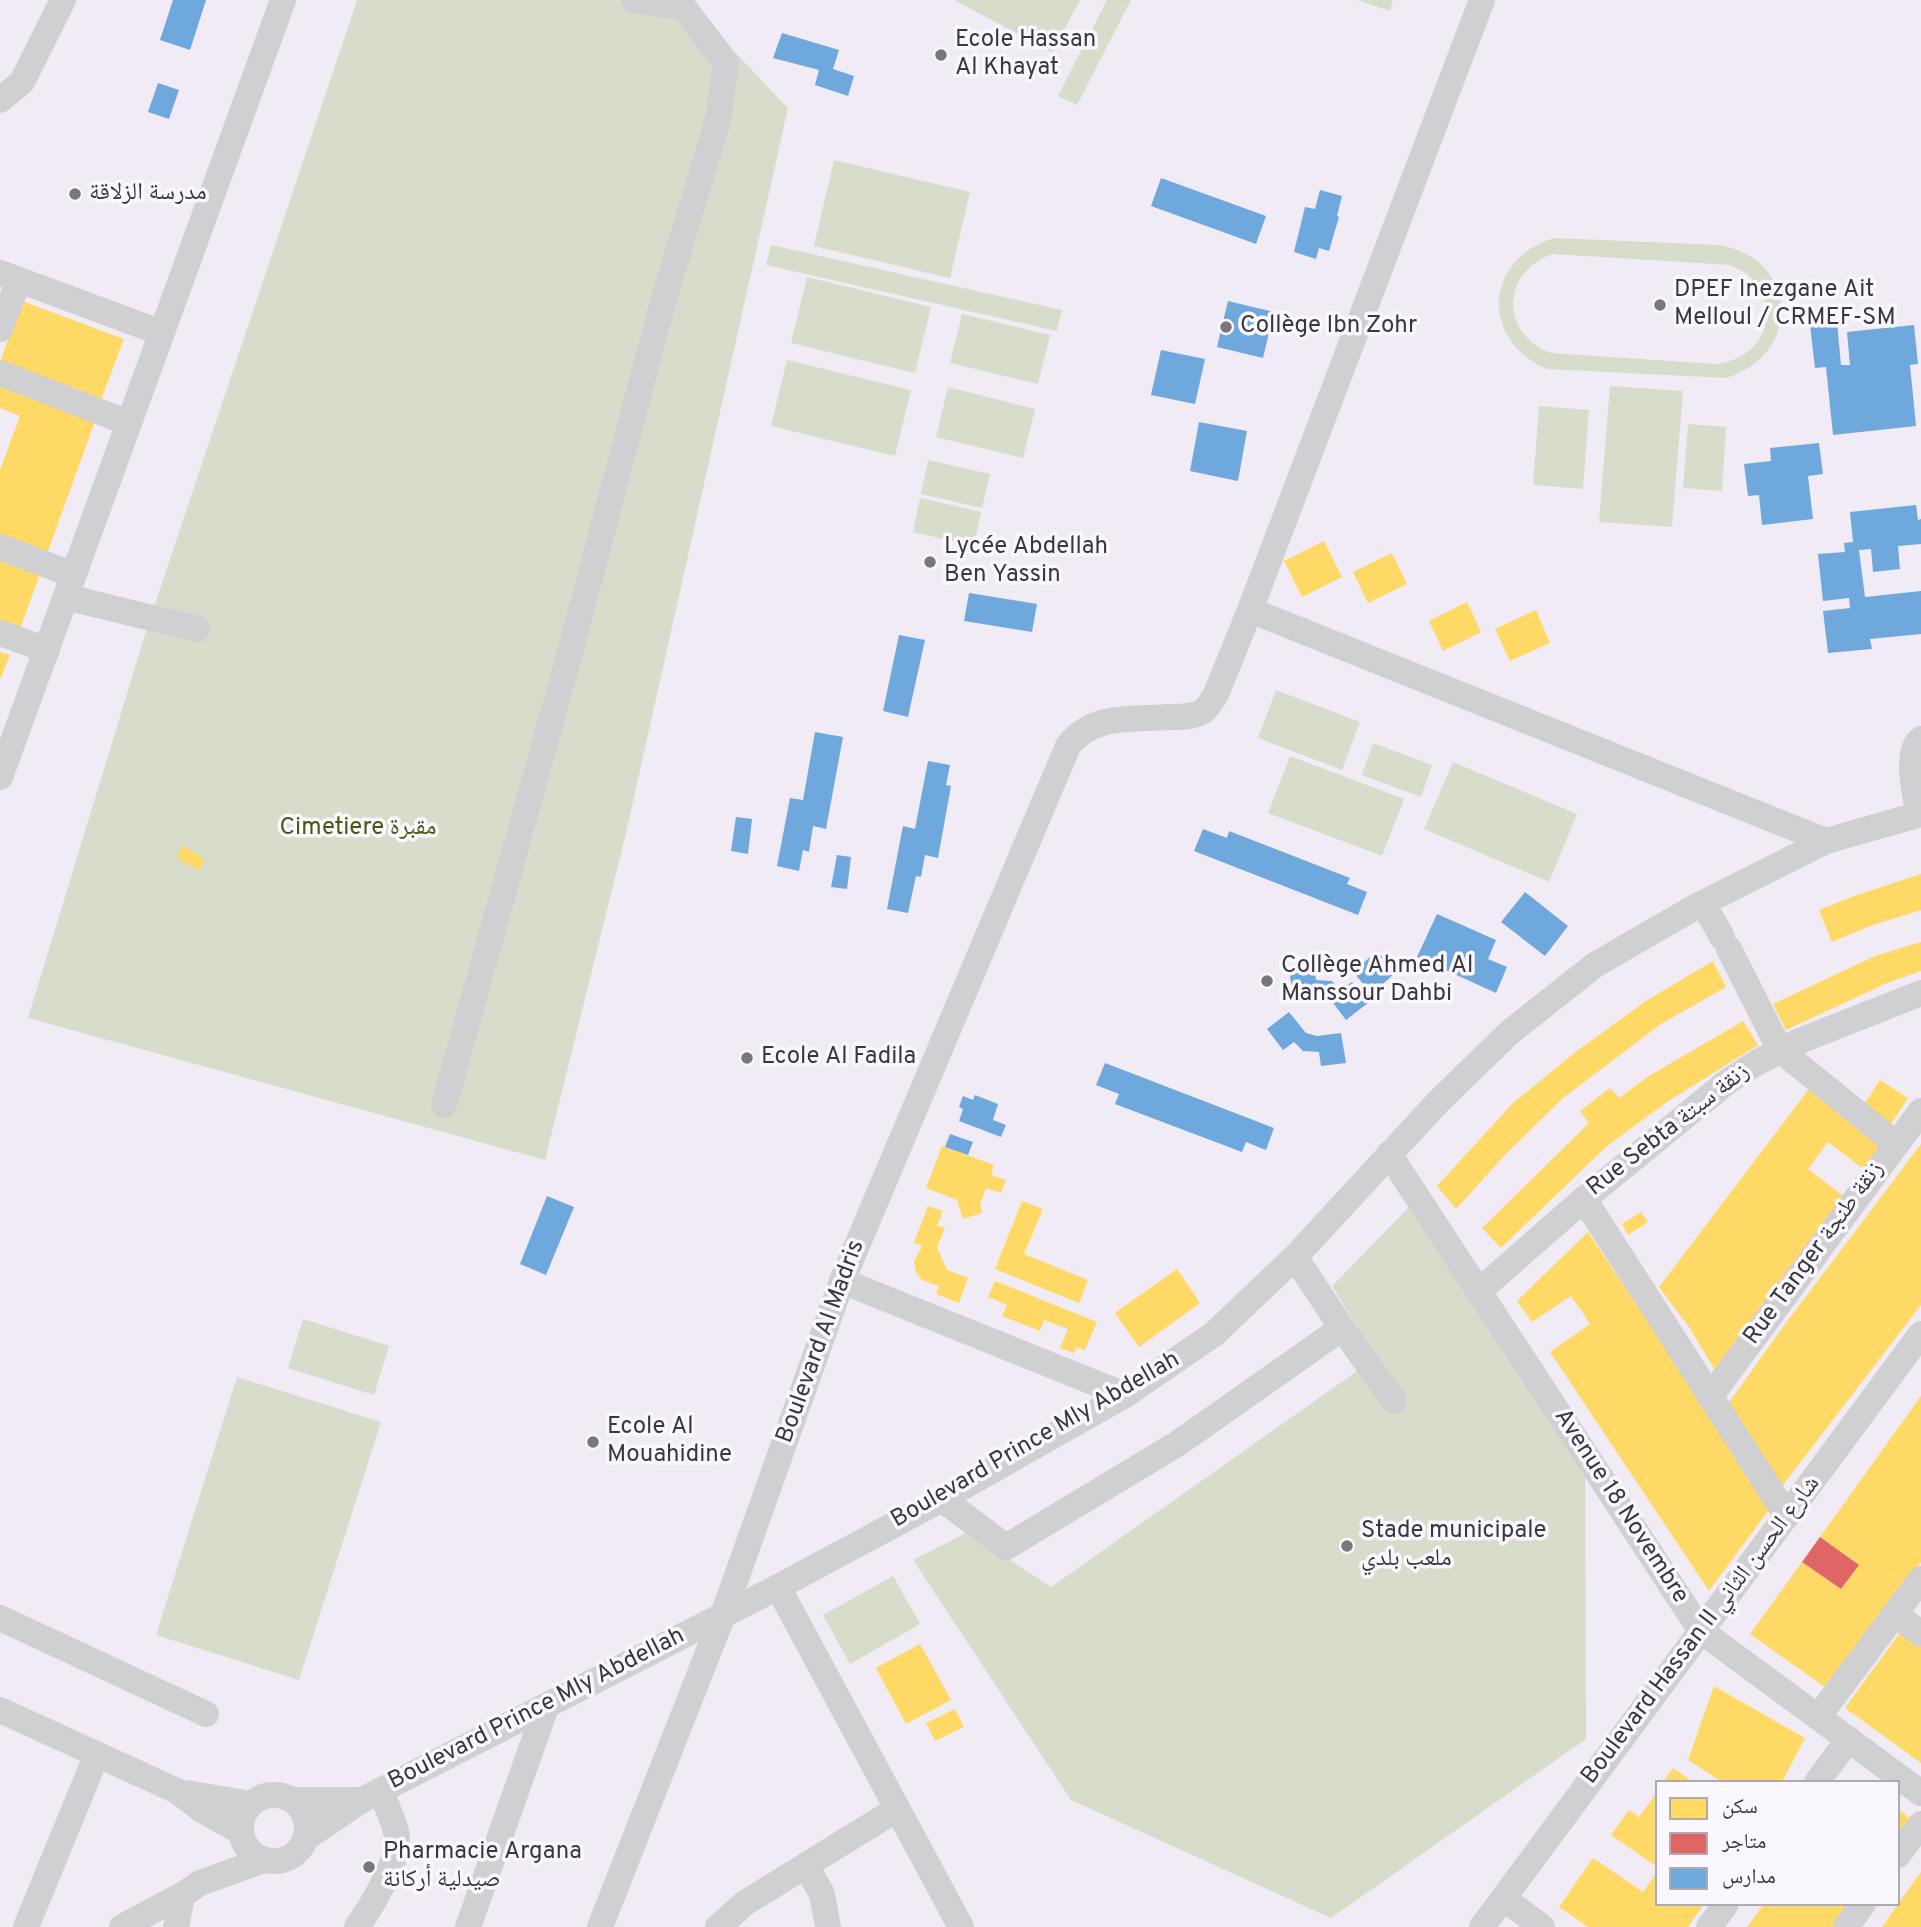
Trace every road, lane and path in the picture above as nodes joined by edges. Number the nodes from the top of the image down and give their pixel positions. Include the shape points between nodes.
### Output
1 (63, 0) edge
2 (283, 0) edge
3 (634, 0) edge
4 (1482, 0) edge
5 (0, 100) edge
6 (10, 276) edge
7 (0, 329) edge
8 (162, 333) junction
9 (0, 373) edge
10 (129, 423) junction
11 (0, 547) edge
12 (70, 586) junction
13 (1250, 610) junction
14 (197, 629) dead end
15 (0, 632) edge
16 (47, 650) junction
17 (7, 736) edge
18 (1921, 739) edge
19 (0, 778) edge
20 (1920, 814) edge
21 (1826, 841) junction
22 (1703, 903) junction
23 (1921, 993) edge
24 (1780, 1050) junction
25 (444, 1105) dead end
26 (1921, 1111) edge
27 (1896, 1144) junction
28 (1389, 1154) junction
29 (1584, 1199) junction
30 (1295, 1257) junction
31 (842, 1282) junction
32 (1479, 1291) junction
33 (1342, 1328) junction
34 (1921, 1334) edge
35 (1125, 1395) junction
36 (1710, 1397) junction
37 (1394, 1401) dead end
38 (942, 1499) junction
39 (1787, 1516) junction
40 (1921, 1579) edge
41 (778, 1587) junction
42 (1896, 1614) junction
43 (723, 1615) junction
44 (0, 1619) edge
45 (1701, 1631) junction
46 (1921, 1634) edge
47 (546, 1707) junction
48 (0, 1710) edge
49 (206, 1713) dead end
50 (1818, 1717) junction
51 (1849, 1739) junction
52 (97, 1754) junction
53 (1818, 1780) edge
54 (177, 1791) junction
55 (1921, 1793) edge
56 (371, 1796) junction
57 (292, 1800) junction
58 (251, 1804) junction
59 (897, 1809) junction
60 (1921, 1824) edge
61 (242, 1835) junction
62 (307, 1837) junction
63 (1900, 1852) edge
64 (264, 1860) junction
65 (806, 1866) junction
66 (191, 1889) junction
67 (1503, 1898) junction
68 (1725, 1906) edge
69 (1862, 1906) edge
70 (944, 1915) edge
71 (26, 1927) edge
72 (122, 1927) edge
73 (176, 1927) edge
74 (357, 1927) edge
75 (468, 1927) edge
76 (600, 1927) edge
77 (718, 1927) edge
78 (828, 1927) edge
79 (961, 1927) edge
80 (1482, 1927) edge
81 (1542, 1927) edge
82 (1709, 1927) edge
83 (1846, 1927) edge

1 - 5 street via 22,82
2 - 8 street
3 - 25 street via 684,8 726,63 718,120 663,302
4 - 13 street
6 - 7 street
6 - 8 street
8 - 10 street
9 - 10 street
10 - 12 street
11 - 12 street
12 - 14 street
12 - 16 street
13 - 21 street
13 - 31 street, Boulevard Al Madris via 1216,694 1202,712 1096,723 1076,736 1059,764
15 - 16 street
16 - 17 street
17 - 19 street
18 - 20 street via 1912,758
20 - 21 street, Boulevard Prince Mly Abdellah
21 - 22 street, Boulevard Prince Mly Abdellah
22 - 24 street
22 - 28 street, Boulevard Prince Mly Abdellah via 1595,965 1510,1032
23 - 24 street, Rue Sebta زنقة سبتة
24 - 27 street
24 - 29 street, Rue Sebta زنقة سبتة via 1727,1082
26 - 27 street, Rue Tanger زنقة طنجة
27 - 36 street, Rue Tanger زنقة طنجة
28 - 30 street, Boulevard Prince Mly Abdellah
28 - 32 street, Avenue 18 Novembre
29 - 32 street, Rue Sebta زنقة سبتة
29 - 36 street
30 - 33 street
30 - 35 street, Boulevard Prince Mly Abdellah via 1214,1334
31 - 35 street
31 - 43 street, Boulevard Al Madris
32 - 45 street, Avenue 18 Novembre
33 - 37 street
33 - 38 street via 1177,1444 1006,1547
34 - 39 street, Boulevard Hassan II شارع الحسن الثاني
35 - 38 street, Boulevard Prince Mly Abdellah
36 - 39 street
38 - 41 street, Boulevard Prince Mly Abdellah
39 - 45 street, Boulevard Hassan II شارع الحسن الثاني
40 - 42 street
41 - 43 street, Boulevard Prince Mly Abdellah
41 - 59 street
42 - 46 street
42 - 50 street
43 - 47 street, Boulevard Prince Mly Abdellah
43 - 76 street, Boulevard Al Madris
44 - 49 street
45 - 50 street, Avenue 18 Novembre
45 - 67 street, Boulevard Hassan II شارع الحسن الثاني
47 - 56 street, Boulevard Prince Mly Abdellah
47 - 75 street
48 - 52 street
50 - 51 street, Avenue 18 Novembre
51 - 53 street
51 - 55 street, Avenue 18 Novembre
52 - 54 street
52 - 71 street
54 - 58 street
54 - 61 street
56 - 57 street, Boulevard Prince Mly Abdellah
56 - 62 street, Boulevard Prince Mly Abdellah
56 - 74 street via 395,1828 396,1851
57 - 58 street via 278,1795
57 - 62 street via 302,1810
58 - 61 street via 242,1822
59 - 65 street
59 - 70 street
60 - 63 street
61 - 64 street via 247,1847
61 - 66 street
62 - 64 street via 290,1858
64 - 66 street
65 - 77 street via 745,1903
65 - 78 street via 822,1894
66 - 72 street
66 - 73 street
67 - 80 street, Boulevard Hassan II شارع الحسن الثاني
67 - 81 street
68 - 82 street
69 - 83 street
70 - 79 street

